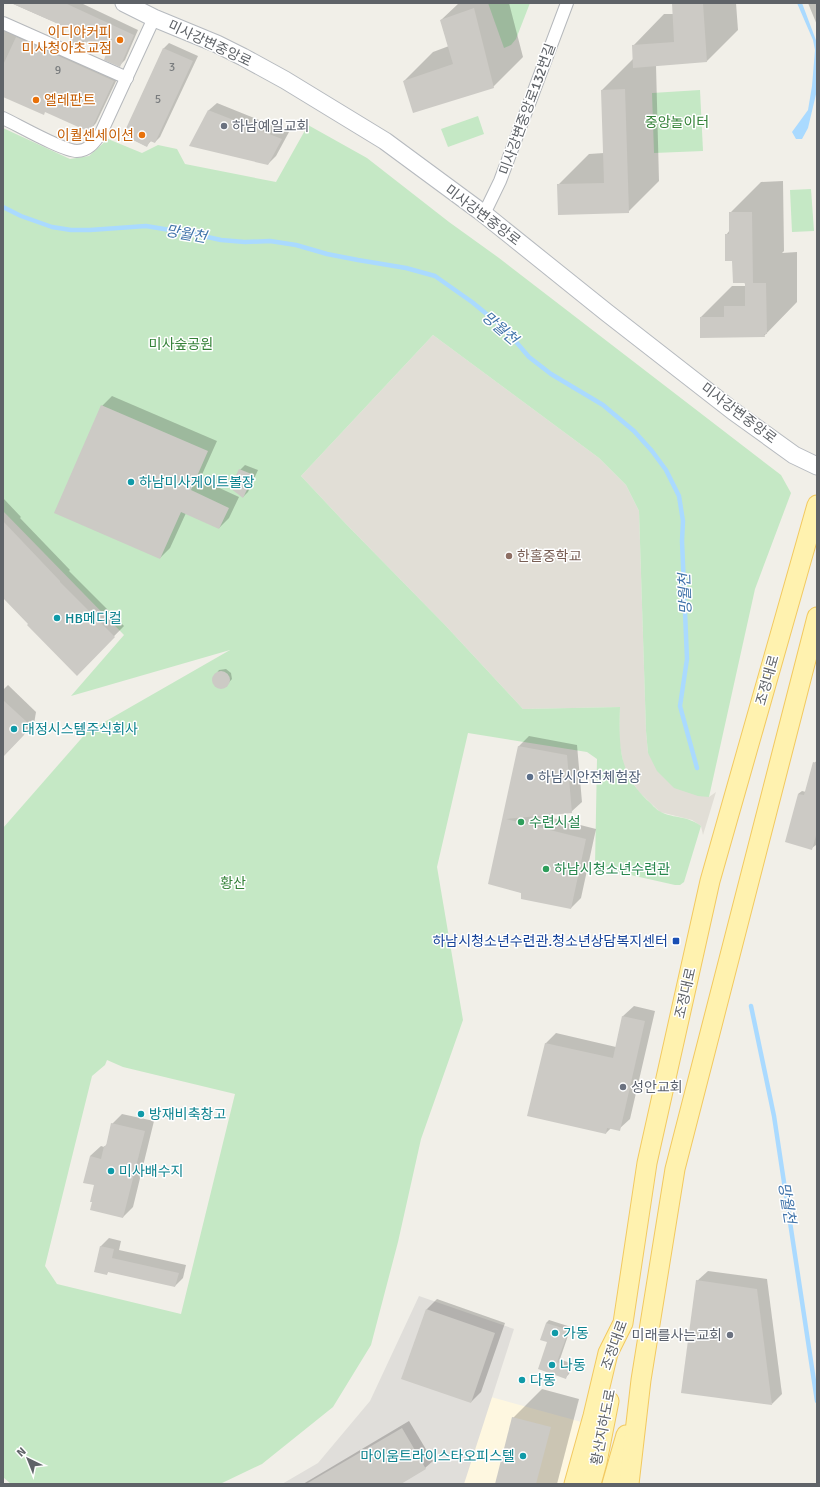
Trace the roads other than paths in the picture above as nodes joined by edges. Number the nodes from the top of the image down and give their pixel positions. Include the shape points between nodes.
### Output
1 (124, 3) edge
2 (567, 3) edge
3 (154, 18) junction
4 (3, 23) edge
5 (127, 78) junction
6 (3, 118) edge
7 (484, 214) junction
8 (817, 466) edge
9 (817, 505) edge
10 (817, 617) edge
11 (623, 1323) junction
12 (641, 1380) junction
13 (574, 1484) edge
14 (591, 1484) edge
15 (612, 1484) edge
16 (629, 1484) edge

1 - 3 street, 미사강변중앙로
2 - 7 street, 미사강변중앙로132번길 via 500,181
3 - 5 street
3 - 7 street, 미사강변중앙로 via 217,44 292,84 385,141
4 - 5 street
5 - 6 street via 102,133 90,147 77,151 62,147
7 - 8 street, 미사강변중앙로 via 734,411 794,454
9 - 11 main road, 조정대로 via 710,881 647,1163
10 - 12 main road, 조정대로 via 675,1169
11 - 13 main road, 조정대로 via 608,1354
11 - 14 main road, 황산지하도로
12 - 15 main road, 황산지하도로
12 - 16 main road, 조정대로

